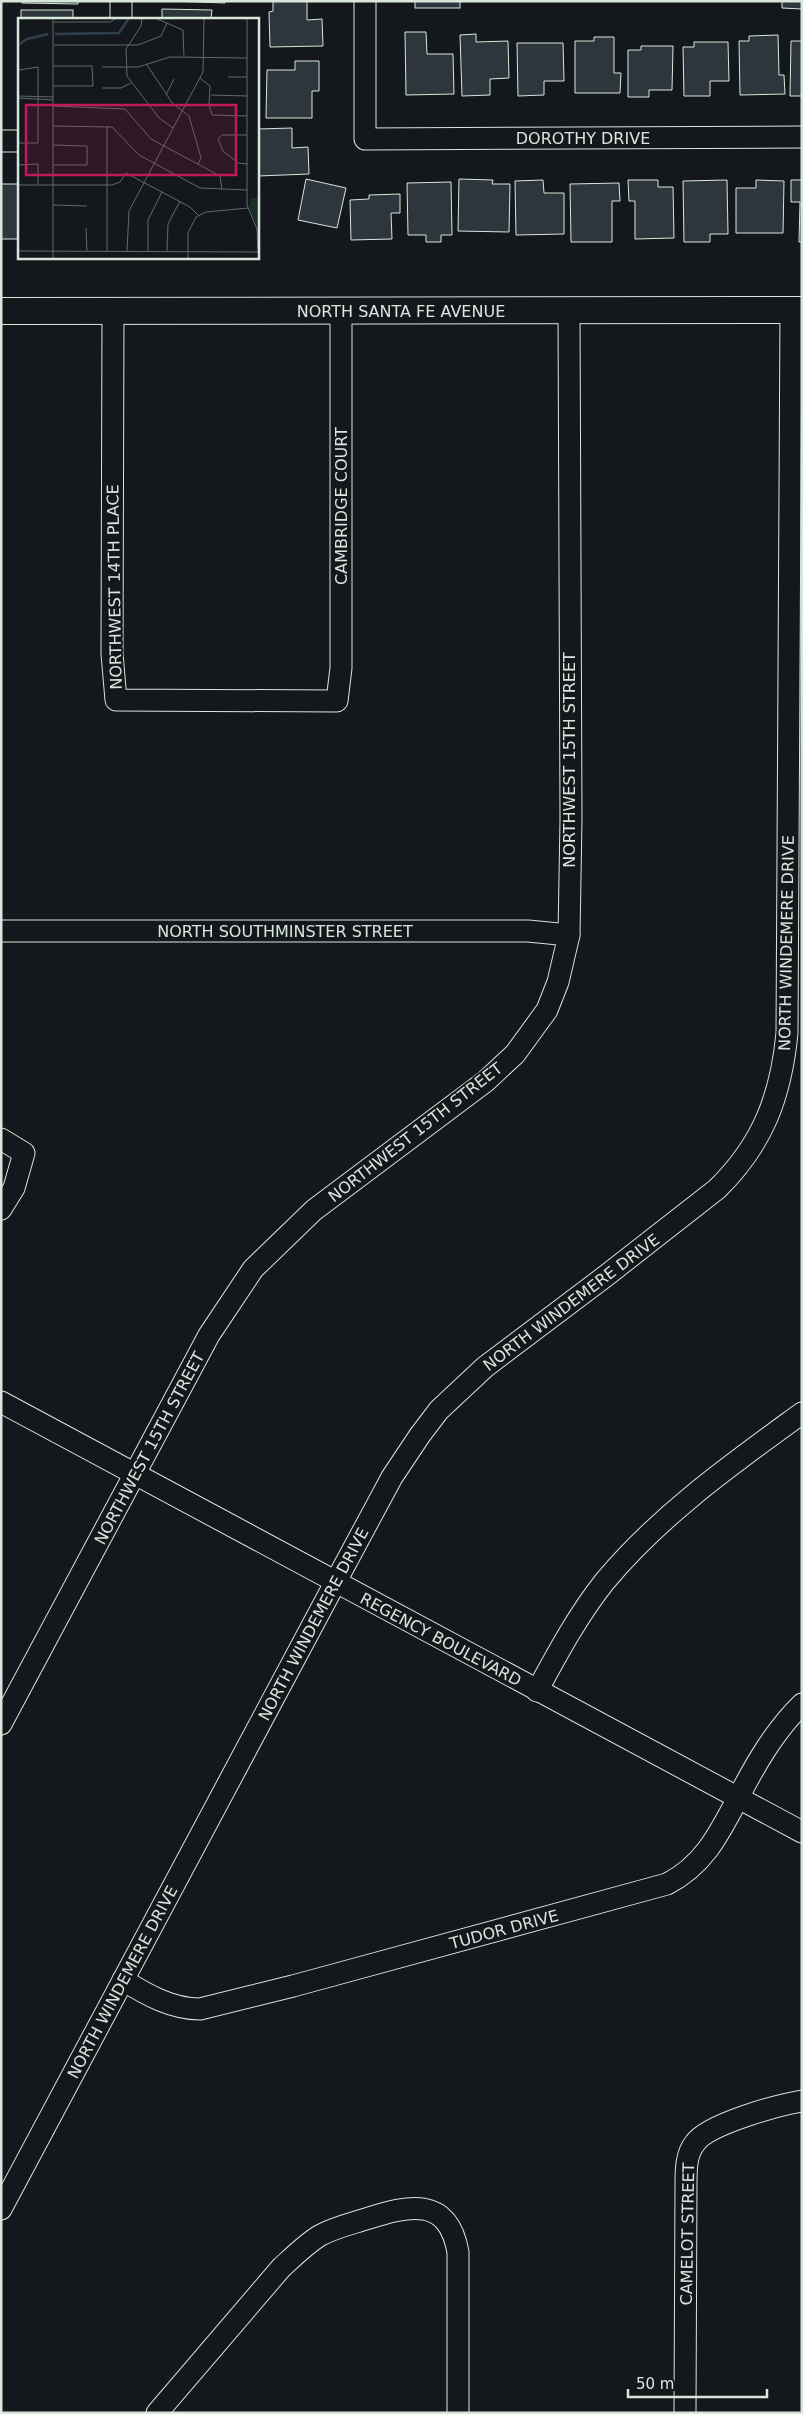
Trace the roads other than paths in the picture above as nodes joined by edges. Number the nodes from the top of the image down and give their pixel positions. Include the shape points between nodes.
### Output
1 (121, 1) edge
2 (365, 1) edge
3 (121, 18) edge
4 (802, 137) edge
5 (1, 141) edge
6 (18, 141) edge
7 (796, 310) edge
8 (1, 311) edge
9 (113, 312) junction
10 (341, 312) junction
11 (569, 312) junction
12 (337, 701) joint
13 (1, 931) edge
14 (569, 935) junction
15 (1, 1139) edge
16 (1, 1209) edge
17 (1, 1402) edge
18 (802, 1413) edge
19 (137, 1474) junction
20 (335, 1583) junction
21 (537, 1692) junction
22 (802, 1704) edge
23 (1, 1724) edge
24 (738, 1798) junction
25 (802, 1832) edge
26 (123, 1980) junction
27 (802, 2101) edge
28 (1, 2208) edge
29 (157, 2413) edge
30 (458, 2413) edge
31 (685, 2413) edge

1 - 3 street
2 - 4 street, DOROTHY DRIVE via 365,139
5 - 6 street
7 - 11 main road, NORTH SANTA FE AVENUE
7 - 20 street, NORTH WINDEMERE DRIVE via 787,1033 780,1086 760,1134 732,1174 607,1275 485,1367 439,1410 392,1477
8 - 9 main road, NORTH SANTA FE AVENUE
9 - 10 main road, NORTH SANTA FE AVENUE
9 - 12 street, NORTHWEST 14TH PLACE via 112,654 116,700
10 - 11 main road, NORTH SANTA FE AVENUE
10 - 12 street, CAMBRIDGE COURT via 341,668
11 - 14 street, NORTHWEST 15TH STREET
13 - 14 street, NORTH SOUTHMINSTER STREET via 528,931
14 - 19 street, NORTHWEST 15TH STREET via 558,982 547,1010 515,1054 486,1081 314,1210 252,1269 209,1336
15 - 16 street via 24,1153 14,1188
17 - 19 street, REGENCY BOULEVARD
18 - 21 street via 707,1483 658,1524 628,1555 577,1622
19 - 20 street, REGENCY BOULEVARD
19 - 23 street, NORTHWEST 15TH STREET
20 - 21 street, REGENCY BOULEVARD
20 - 26 street, NORTH WINDEMERE DRIVE
21 - 24 street, REGENCY BOULEVARD
22 - 24 street, TUDOR DRIVE via 781,1726
24 - 25 street, REGENCY BOULEVARD
24 - 26 street, TUDOR DRIVE via 722,1832 707,1852 682,1877 667,1884 200,2009 171,2004
26 - 28 street, NORTH WINDEMERE DRIVE
27 - 31 street, CAMELOT STREET via 719,2126 702,2135 689,2155 686,2184
29 - 30 street via 281,2268 318,2236 377,2215 416,2208 437,2213 453,2228 458,2252

